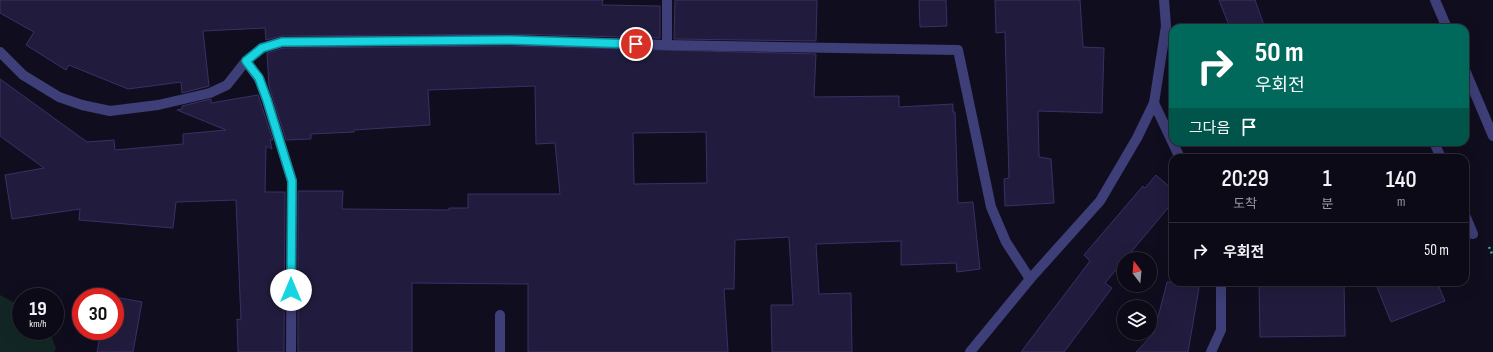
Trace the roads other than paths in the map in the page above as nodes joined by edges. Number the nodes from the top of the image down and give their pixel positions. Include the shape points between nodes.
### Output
1 (667, 0) edge
2 (1164, 0) edge
3 (1435, 0) edge
4 (1445, 24) edge
5 (667, 45) junction
6 (0, 52) edge
7 (246, 61) junction
8 (1469, 79) edge
9 (1154, 103) junction
10 (1169, 135) edge
11 (1493, 136) edge
12 (1469, 224) edge
13 (1473, 234) dead end
14 (1030, 279) junction
15 (1221, 286) edge
16 (500, 315) dead end
17 (291, 352) edge
18 (500, 352) edge
19 (970, 352) edge
20 (1211, 352) edge

1 - 5 street
2 - 9 street via 1166,26
3 - 4 street
5 - 7 street via 510,40 282,42 262,48
5 - 14 street via 958,50 991,207 1006,242
6 - 7 street via 23,75 59,97 82,105 110,110 158,105 210,93 227,85
7 - 17 street via 259,78 292,181
8 - 11 street
9 - 10 street
9 - 14 street via 1137,138 1100,201
12 - 13 street
14 - 19 street
15 - 20 street via 1221,330
16 - 18 street

